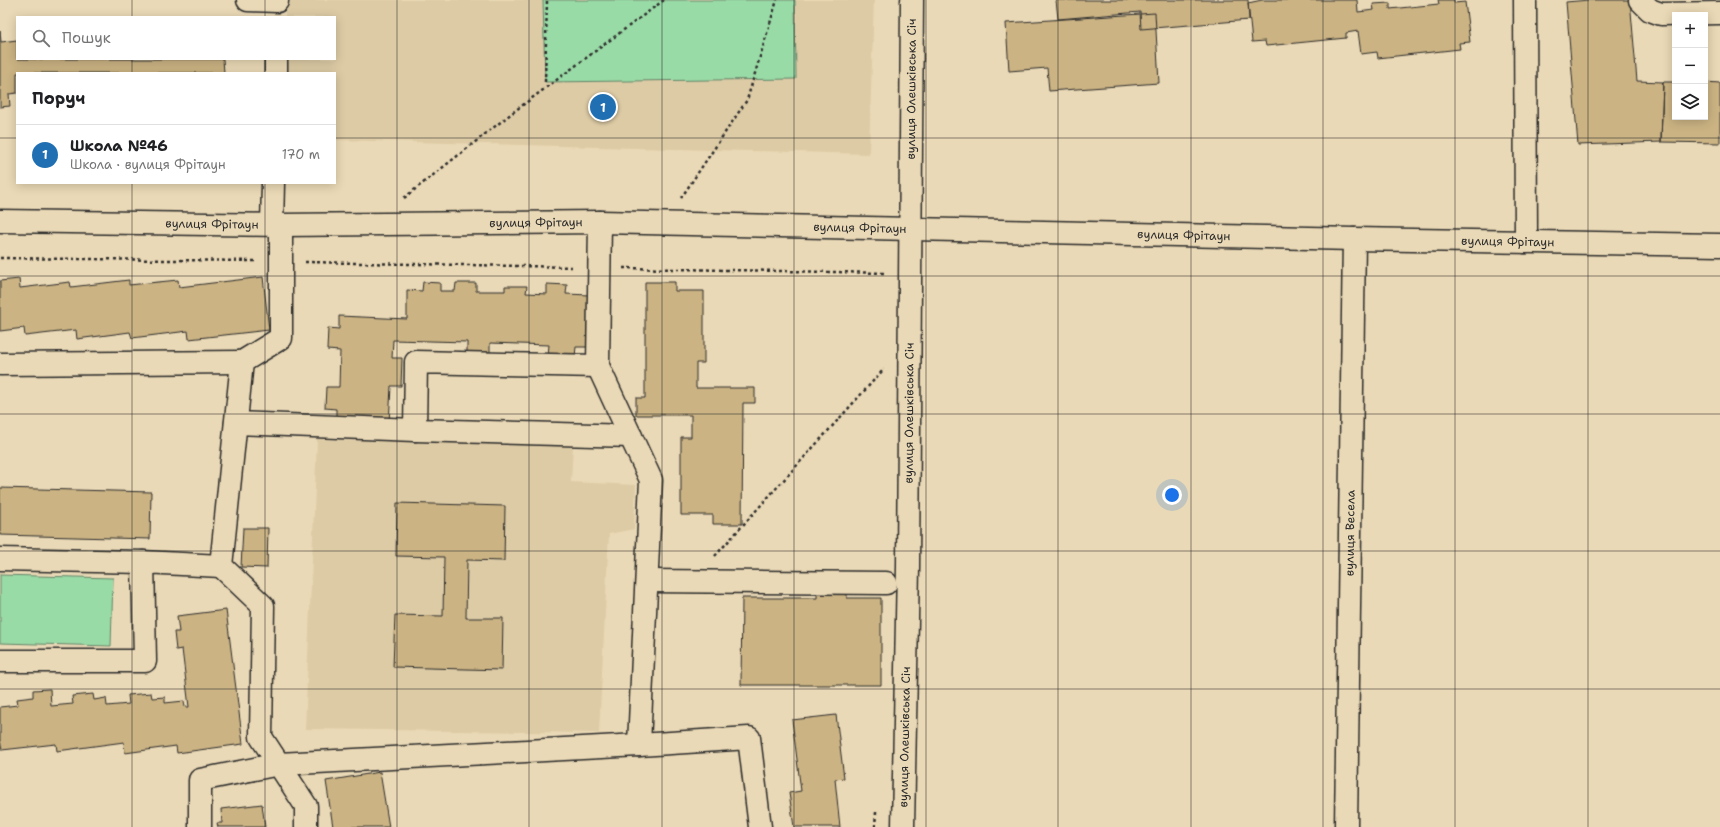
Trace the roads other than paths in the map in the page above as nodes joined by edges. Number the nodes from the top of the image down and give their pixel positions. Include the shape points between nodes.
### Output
1 (248, 0) edge
2 (912, 0) edge
3 (1525, 0) edge
4 (1640, 0) edge
5 (277, 6) edge
6 (1720, 13) edge
7 (276, 60) edge
8 (276, 72) edge
9 (273, 184) edge
10 (0, 221) edge
11 (600, 222) junction
12 (277, 225) junction
13 (911, 229) junction
14 (1354, 239) junction
15 (1526, 242) junction
16 (1720, 245) edge
17 (242, 362) junction
18 (0, 364) edge
19 (598, 366) junction
20 (236, 423) junction
21 (415, 430) junction
22 (631, 436) junction
23 (0, 559) edge
24 (142, 562) junction
25 (221, 566) junction
26 (647, 581) junction
27 (886, 583) dead end
28 (0, 661) edge
29 (639, 745) junction
30 (279, 764) junction
31 (200, 827) edge
32 (306, 827) edge
33 (760, 827) edge
34 (902, 827) edge
35 (1346, 827) edge

1 - 5 street
2 - 13 street, вулиця Олешківська Січ
3 - 15 street
4 - 6 street via 1650,10 1661,14
7 - 8 street
9 - 12 street
10 - 12 street, вулиця Фрітаун
11 - 12 street, вулиця Фрітаун
11 - 13 street, вулиця Фрітаун
11 - 19 street
12 - 17 street via 281,262 281,338
13 - 14 street, вулиця Фрітаун
13 - 34 street, вулиця Олешківська Січ via 908,567
14 - 15 street, вулиця Фрітаун
14 - 35 street, вулиця Весела
15 - 16 street, вулиця Фрітаун
17 - 18 street
17 - 20 street
19 - 21 street via 416,362
19 - 22 street
20 - 21 street
20 - 25 street
21 - 22 street
22 - 26 street via 651,480
23 - 24 street
24 - 25 street
24 - 28 street via 144,661
25 - 30 street via 263,606 261,737
26 - 27 street
26 - 29 street
29 - 30 street
29 - 33 street via 750,738
30 - 31 street via 200,780
30 - 32 street via 306,806

